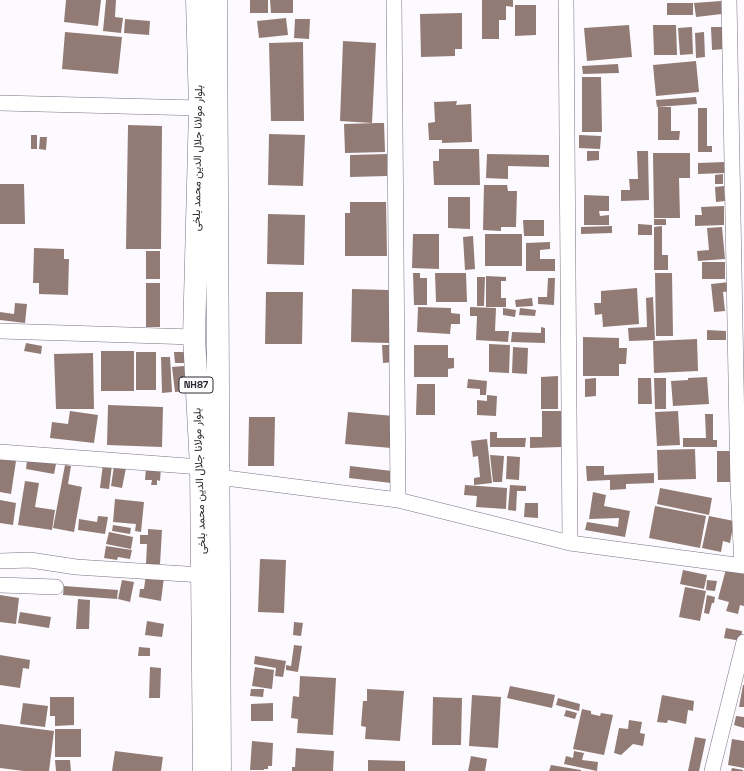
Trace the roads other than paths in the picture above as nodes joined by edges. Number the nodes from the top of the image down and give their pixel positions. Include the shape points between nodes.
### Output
1 (197, 0) edge
2 (216, 0) edge
3 (394, 0) edge
4 (566, 0) edge
5 (730, 0) edge
6 (0, 103) edge
7 (200, 108) junction
8 (738, 123) edge
9 (0, 331) edge
10 (194, 337) junction
11 (0, 452) edge
12 (209, 472) junction
13 (741, 486) edge
14 (398, 500) junction
15 (570, 543) junction
16 (0, 561) edge
17 (743, 566) edge
18 (202, 575) junction
19 (0, 585) edge
20 (56, 587) dead end
21 (744, 642) edge
22 (204, 771) edge
23 (220, 771) edge
24 (712, 771) edge

1 - 7 main road, بلوار مولانا جلال الدین محمد بلخی / NH87
2 - 12 main road, بلوار مولانا جلال الدین محمد بلخی / NH87
3 - 14 street
4 - 15 street
5 - 8 street
6 - 7 street
7 - 10 main road, بلوار مولانا جلال الدین محمد بلخی / NH87
8 - 13 street
9 - 10 street
10 - 12 main road, بلوار مولانا جلال الدین محمد بلخی / NH87
11 - 12 street
12 - 14 street
12 - 18 main road, بلوار مولانا جلال الدین محمد بلخی / NH87
12 - 23 main road, بلوار مولانا جلال الدین محمد بلخی / NH87
13 - 17 street
14 - 15 street
15 - 17 street
16 - 18 street via 30,560 76,568
18 - 22 main road, بلوار مولانا جلال الدین محمد بلخی / NH87
19 - 20 street
21 - 24 street

